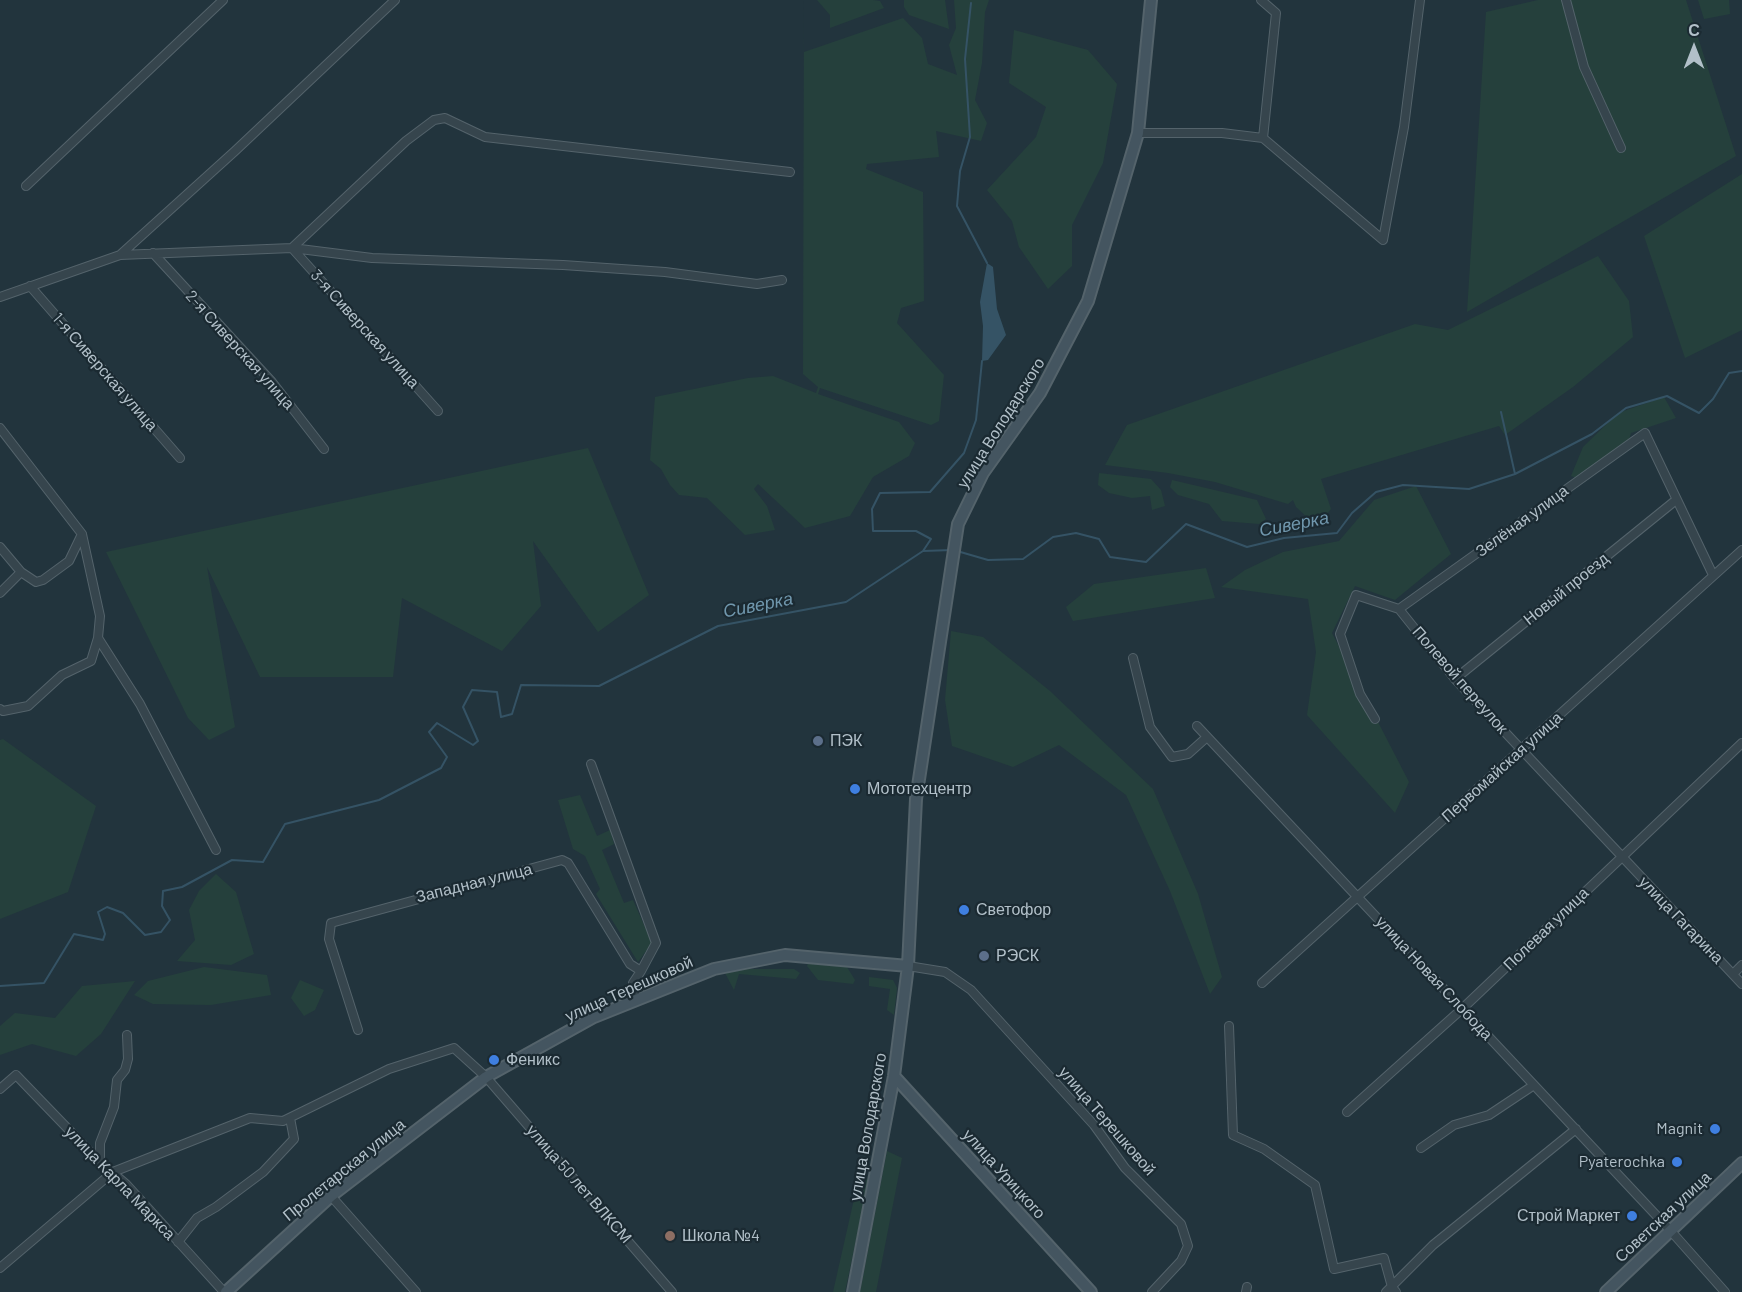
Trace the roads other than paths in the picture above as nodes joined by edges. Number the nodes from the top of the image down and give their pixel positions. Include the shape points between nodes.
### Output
1 (223, 0) edge
2 (395, 0) edge
3 (1151, 0) edge
4 (1261, 0) edge
5 (1420, 0) edge
6 (1566, 0) edge
7 (1138, 133) junction
8 (1263, 138) junction
9 (1621, 148) dead end
10 (790, 172) dead end
11 (26, 186) dead end
12 (292, 248) junction
13 (153, 253) junction
14 (120, 255) junction
15 (782, 280) dead end
16 (30, 286) junction
17 (0, 297) edge
18 (438, 411) dead end
19 (0, 428) edge
20 (324, 449) dead end
21 (180, 458) dead end
22 (1676, 500) junction
23 (82, 534) junction
24 (0, 547) edge
25 (1742, 550) edge
26 (21, 572) junction
27 (1713, 575) junction
28 (0, 593) edge
29 (1399, 609) junction
30 (98, 638) junction
31 (1133, 658) dead end
32 (1455, 679) junction
33 (1, 710) edge
34 (1374, 719) dead end
35 (1197, 726) dead end
36 (1207, 737) junction
37 (1742, 743) edge
38 (1521, 750) junction
39 (591, 764) dead end
40 (216, 850) dead end
41 (1621, 857) junction
42 (1358, 896) junction
43 (1742, 965) edge
44 (908, 966) junction
45 (641, 971) junction
46 (1733, 974) junction
47 (1262, 983) dead end
48 (1742, 984) edge
49 (636, 999) junction
50 (1463, 1008) junction
51 (1228, 1026) dead end
52 (358, 1030) dead end
53 (127, 1035) dead end
54 (894, 1076) junction
55 (486, 1077) junction
56 (1534, 1085) junction
57 (0, 1089) edge
58 (1347, 1112) dead end
59 (290, 1118) junction
60 (1576, 1129) junction
61 (1421, 1148) dead end
62 (100, 1162) junction
63 (1742, 1163) edge
64 (113, 1172) junction
65 (331, 1196) junction
66 (1670, 1230) junction
67 (178, 1242) junction
68 (0, 1268) edge
69 (1391, 1290) edge
70 (225, 1292) edge
71 (416, 1292) edge
72 (672, 1292) edge
73 (853, 1292) edge
74 (1091, 1292) edge
75 (1152, 1292) edge
76 (1606, 1292) edge
77 (1725, 1292) edge

1 - 11 street
2 - 14 street
3 - 7 main road, улица Володарского
4 - 8 street via 1276,13
5 - 8 street via 1404,127 1383,240
6 - 9 street via 1584,67
7 - 8 street via 1222,133
7 - 44 main road, улица Володарского via 1088,302 1040,393 983,473 958,524 916,799
10 - 12 street via 485,137 445,118 434,120 406,141
12 - 13 street
12 - 15 street via 372,258 665,272 757,284
12 - 18 street, 3-я Сиверская улица
13 - 14 street
13 - 20 street, 2-я Сиверская улица via 272,382
14 - 16 street
16 - 17 street
16 - 21 street, 1-я Сиверская улица
19 - 23 street
22 - 27 street
22 - 29 street, Зелёная улица via 1645,433
22 - 32 street, Новый проезд
23 - 26 street via 69,561 43,580 36,582
23 - 30 street via 100,616
24 - 26 street
25 - 27 street, Первомайская улица
26 - 28 street
27 - 38 street, Первомайская улица
29 - 32 street, Полевой переулок
29 - 34 street via 1356,595 1340,634 1360,694
30 - 33 street via 91,661 62,675 28,706
30 - 40 street via 140,704
31 - 36 street via 1150,727 1172,757 1188,754
32 - 38 street, Полевой переулок
35 - 36 street, улица Новая Слобода
36 - 42 street, улица Новая Слобода
37 - 41 street, Полевая улица
38 - 41 street, Полевой переулок
38 - 42 street, Первомайская улица
39 - 45 street via 656,943
41 - 46 street, улица Гагарина
41 - 50 street, Полевая улица
42 - 47 street, Первомайская улица
42 - 50 street, улица Новая Слобода
43 - 46 street
44 - 49 main road, улица Терешковой via 785,955 714,969
44 - 54 main road, улица Володарского
44 - 75 street, улица Терешковой via 945,972 971,990 1094,1125 1125,1168 1181,1224 1188,1246 1181,1262
45 - 49 street via 633,983
45 - 52 street, Западная улица via 630,964 568,863 562,860 331,923 329,939
46 - 48 street, улица Гагарина
49 - 55 main road, улица Терешковой via 594,1017
50 - 56 street, улица Новая Слобода
50 - 58 street, Полевая улица
51 - 69 street via 1233,1135 1264,1149 1315,1185 1334,1269 1384,1258
53 - 62 street via 128,1059 117,1080 114,1107 100,1143
54 - 73 main road, улица Володарского
54 - 74 main road, улица Урицкого
55 - 59 street via 454,1048 388,1069
55 - 65 main road, Пролетарская улица
55 - 72 street, улица 50 лет ВЛКСМ
56 - 60 street, улица Новая Слобода
56 - 61 street via 1489,1115 1455,1125
57 - 62 street, улица Карла Маркса via 16,1075
59 - 64 street via 250,1118
59 - 67 street via 294,1139 263,1172 197,1218
60 - 66 street, улица Новая Слобода
60 - 69 street via 1433,1245
62 - 64 street, улица Карла Маркса
63 - 66 main road, Советская улица
64 - 67 street, улица Карла Маркса
64 - 68 street
65 - 70 main road, Пролетарская улица
65 - 71 street
66 - 76 main road, Советская улица
66 - 77 street, улица Новая Слобода
67 - 70 street, улица Карла Маркса

